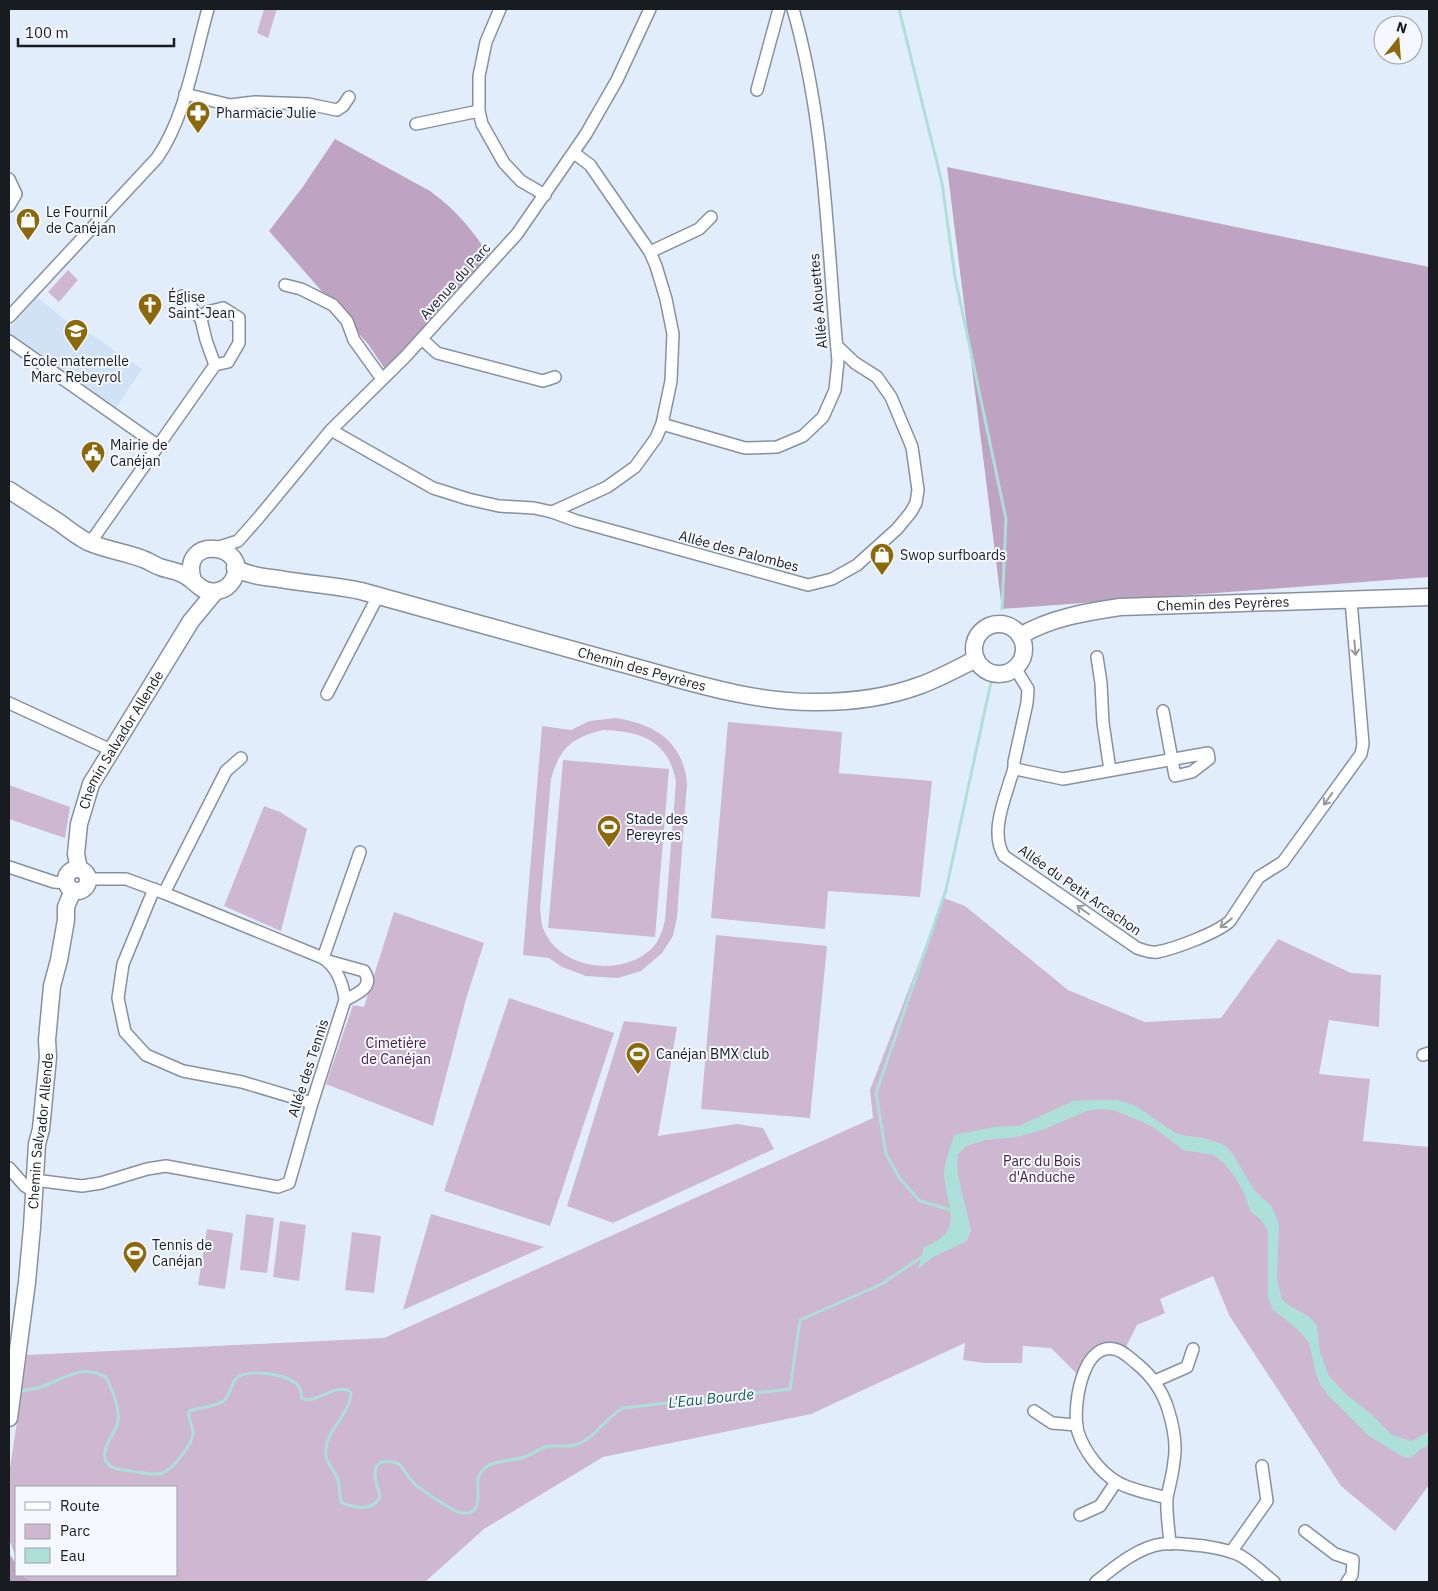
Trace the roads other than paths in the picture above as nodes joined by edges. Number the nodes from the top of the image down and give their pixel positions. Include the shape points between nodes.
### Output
1 (208, 9) edge
2 (500, 9) edge
3 (650, 9) edge
4 (779, 9) edge
5 (793, 9) edge
6 (757, 90) dead end
7 (185, 94) junction
8 (349, 98) dead end
9 (478, 112) junction
10 (416, 124) dead end
11 (574, 153) junction
12 (9, 179) edge
13 (545, 195) junction
14 (9, 206) edge
15 (711, 217) dead end
16 (650, 252) junction
17 (285, 285) dead end
18 (182, 296) dead end
19 (9, 317) edge
20 (201, 319) junction
21 (422, 339) junction
22 (9, 341) edge
23 (837, 346) junction
24 (214, 365) junction
25 (555, 377) dead end
26 (382, 379) junction
27 (662, 424) junction
28 (331, 430) junction
29 (157, 445) junction
30 (9, 490) edge
31 (552, 512) junction
32 (238, 540) junction
33 (90, 542) junction
34 (216, 548) junction
35 (143, 559) junction
36 (194, 559) junction
37 (234, 564) junction
38 (195, 582) junction
39 (307, 584) junction
40 (221, 589) junction
41 (378, 596) junction
42 (1429, 597) edge
43 (1351, 600) junction
44 (191, 621) junction
45 (1020, 636) junction
46 (1096, 658) dead end
47 (976, 659) junction
48 (1015, 668) junction
49 (327, 694) dead end
50 (9, 703) edge
51 (1163, 711) dead end
52 (111, 750) junction
53 (241, 758) dead end
54 (1015, 769) junction
55 (1110, 770) junction
56 (360, 852) dead end
57 (9, 867) edge
58 (83, 874) junction
59 (70, 886) junction
60 (159, 891) junction
61 (326, 959) junction
62 (345, 1000) junction
63 (312, 1103) junction
64 (9, 1168) edge
65 (34, 1186) junction
66 (1193, 1349) dead end
67 (1155, 1381) junction
68 (1034, 1411) dead end
69 (9, 1415) edge
70 (1077, 1425) junction
71 (1262, 1466) dead end
72 (1116, 1482) junction
73 (1168, 1498) junction
74 (1080, 1514) dead end
75 (1304, 1531) dead end
76 (1170, 1544) junction
77 (1231, 1552) junction
78 (1097, 1582) edge
79 (1274, 1582) edge
80 (1347, 1582) edge

1 - 7 street
2 - 9 street via 486,42 479,76
3 - 11 street, Avenue du Parc via 617,80
4 - 6 street
5 - 23 street, Allée Alouettes via 813,99
7 - 8 street via 230,104 308,104 331,110 337,110
7 - 19 street via 174,129 157,158
9 - 10 street
9 - 13 street via 504,163 521,181
11 - 13 street, Avenue du Parc
11 - 16 street via 590,165
12 - 14 street via 16,194
13 - 21 street, Avenue du Parc via 517,234
15 - 16 street via 699,229
16 - 27 street via 666,299 673,334 672,381
17 - 26 street via 333,305 347,321 354,340
18 - 20 street
20 - 24 street
20 - 24 street via 207,312 223,308 239,318 238,343 228,362
21 - 25 street via 438,353 543,381
21 - 26 street, Avenue du Parc
22 - 29 street
23 - 27 street, Allée Alouettes via 835,390 823,417 803,436 777,447 746,448
23 - 31 street, Allée des Palombes via 877,377 891,396 912,447 918,490 911,512 857,565 832,579 808,585
24 - 29 street
26 - 28 street, Avenue du Parc
27 - 31 street via 635,467 607,487
28 - 31 street, Allée des Palombes via 433,488 468,500
28 - 32 street, Avenue du Parc
29 - 33 street
30 - 33 street
32 - 34 street, Avenue du Parc
32 - 37 street, Avenue du Parc
33 - 35 street
34 - 36 street via 203,550
34 - 37 street via 229,554
35 - 36 street via 182,562
35 - 38 street via 181,573
36 - 38 street via 191,569
37 - 39 street, Chemin des Peyrères via 248,574
37 - 40 street via 232,582
38 - 40 street via 205,590
38 - 44 street, Chemin Salvador Allende via 196,600
39 - 40 street, Chemin des Peyrères via 280,587 246,585
39 - 41 street, Chemin des Peyrères via 338,586
40 - 44 street, Chemin Salvador Allende
41 - 47 street, Chemin des Peyrères via 655,672 768,699 840,701 896,692 921,685
41 - 49 street
42 - 43 street, Chemin des Peyrères
43 - 45 street, Chemin des Peyrères via 1120,607 1067,617
43 -> 54 street, Allée du Petit Arcachon via 1363,744 1361,754 1283,862 1259,877 1225,926 1157,952 1143,950 1004,856 998,830 1009,781
44 - 52 street, Chemin Salvador Allende
45 - 47 street via 1007,625 992,626 974,643
45 - 48 street via 1023,656
46 - 55 street
47 - 48 street via 980,666 993,673
48 - 54 street, Allée du Petit Arcachon via 1028,689
50 - 52 street via 25,704
51 - 55 street via 1172,759
52 - 58 street, Chemin Salvador Allende via 91,784 82,813 76,854
53 - 60 street via 226,771
54 - 55 street via 1063,779
56 - 61 street
57 - 59 street
58 - 59 street via 69,872 66,877
58 - 60 street via 126,879
59 - 65 street, Chemin Salvador Allende via 52,986
60 - 61 street
60 - 63 street via 123,964 118,998 125,1032 146,1055 183,1071 242,1082
61 - 62 street via 344,986
61 - 62 street via 364,971 367,976 365,989
62 - 63 street, Allée des Tennis
63 - 65 street, Allée des Tennis via 289,1183 278,1187 166,1166 146,1168 82,1186
64 - 65 street via 25,1186
65 - 69 street, Chemin Salvador Allende via 26,1291
66 - 67 street via 1187,1367
67 - 70 street via 1122,1352 1108,1348 1101,1351 1090,1362 1079,1388
67 - 73 street via 1168,1408 1175,1442
68 - 70 street via 1052,1423
70 - 72 street via 1081,1439 1094,1460
71 - 77 street via 1267,1501
72 - 73 street
72 - 74 street via 1100,1506
73 - 76 street
75 - 80 street via 1335,1554 1353,1560 1352,1575
76 - 77 street via 1206,1546
76 - 78 street via 1160,1544 1141,1552 1112,1568
77 - 79 street via 1242,1556

